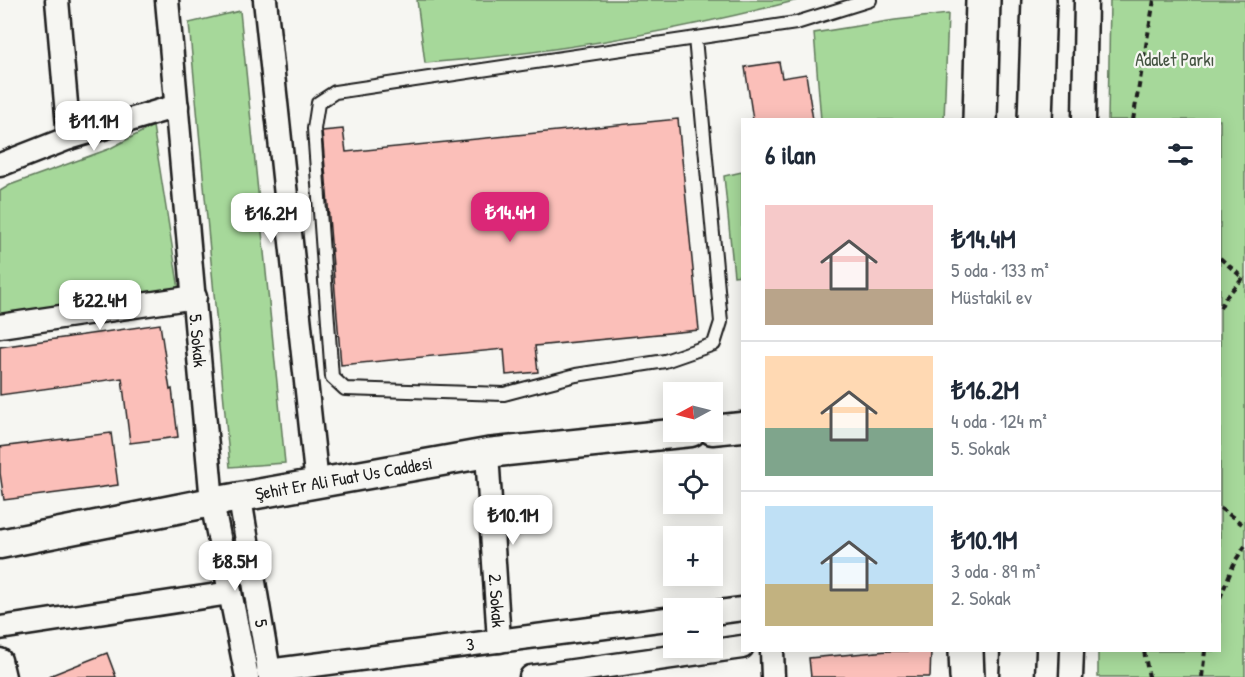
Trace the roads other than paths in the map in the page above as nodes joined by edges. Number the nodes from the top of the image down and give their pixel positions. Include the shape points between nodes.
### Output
1 (57, 0) edge
2 (167, 0) edge
3 (265, 0) edge
4 (870, 0) edge
5 (982, 0) edge
6 (1039, 0) edge
7 (1086, 0) edge
8 (695, 38) junction
9 (177, 106) junction
10 (980, 118) edge
11 (1035, 118) edge
12 (1084, 118) edge
13 (69, 138) junction
14 (0, 165) edge
15 (195, 297) junction
16 (0, 326) edge
17 (741, 427) edge
18 (723, 429) edge
19 (663, 435) edge
20 (487, 453) junction
21 (317, 484) junction
22 (226, 500) junction
23 (0, 544) edge
24 (230, 593) junction
25 (741, 609) edge
26 (723, 612) edge
27 (663, 619) edge
28 (0, 628) edge
29 (499, 641) junction
30 (741, 647) edge
31 (772, 652) edge
32 (966, 652) edge
33 (1018, 652) edge
34 (1072, 652) edge
35 (0, 660) edge
36 (262, 675) edge
37 (4, 677) edge
38 (531, 677) edge
39 (773, 677) edge
40 (966, 677) edge
41 (1017, 677) edge
42 (1071, 677) edge

1 - 13 street
2 - 9 street, 5. Sokak
3 - 21 street
4 - 8 lane via 796,23
5 - 10 main road
6 - 11 main road
7 - 12 street
8 - 8 lane via 335,92 318,103 314,129 332,377 345,389 504,394 576,375 665,361 714,344 721,322
9 - 13 street
9 - 15 street, 5. Sokak
13 - 14 street
15 - 16 street
15 - 22 street, 5. Sokak
17 - 18 street
19 - 20 street, Şehit Er Ali Fuat Us Caddesi
20 - 21 street, Şehit Er Ali Fuat Us Caddesi
20 - 29 street, 2. Sokak
21 - 22 street, Şehit Er Ali Fuat Us Caddesi
22 - 23 street, Şehit Er Ali Fuat Us Caddesi
22 - 24 street, 5. Sokak
22 - 36 street, 5
24 - 28 street
24 - 36 street, 5. Sokak
25 - 26 street
27 - 29 street, 3
29 - 36 street, 3
30 - 38 street
31 - 39 street
32 - 40 main road
33 - 41 main road
34 - 42 street
35 - 37 street

